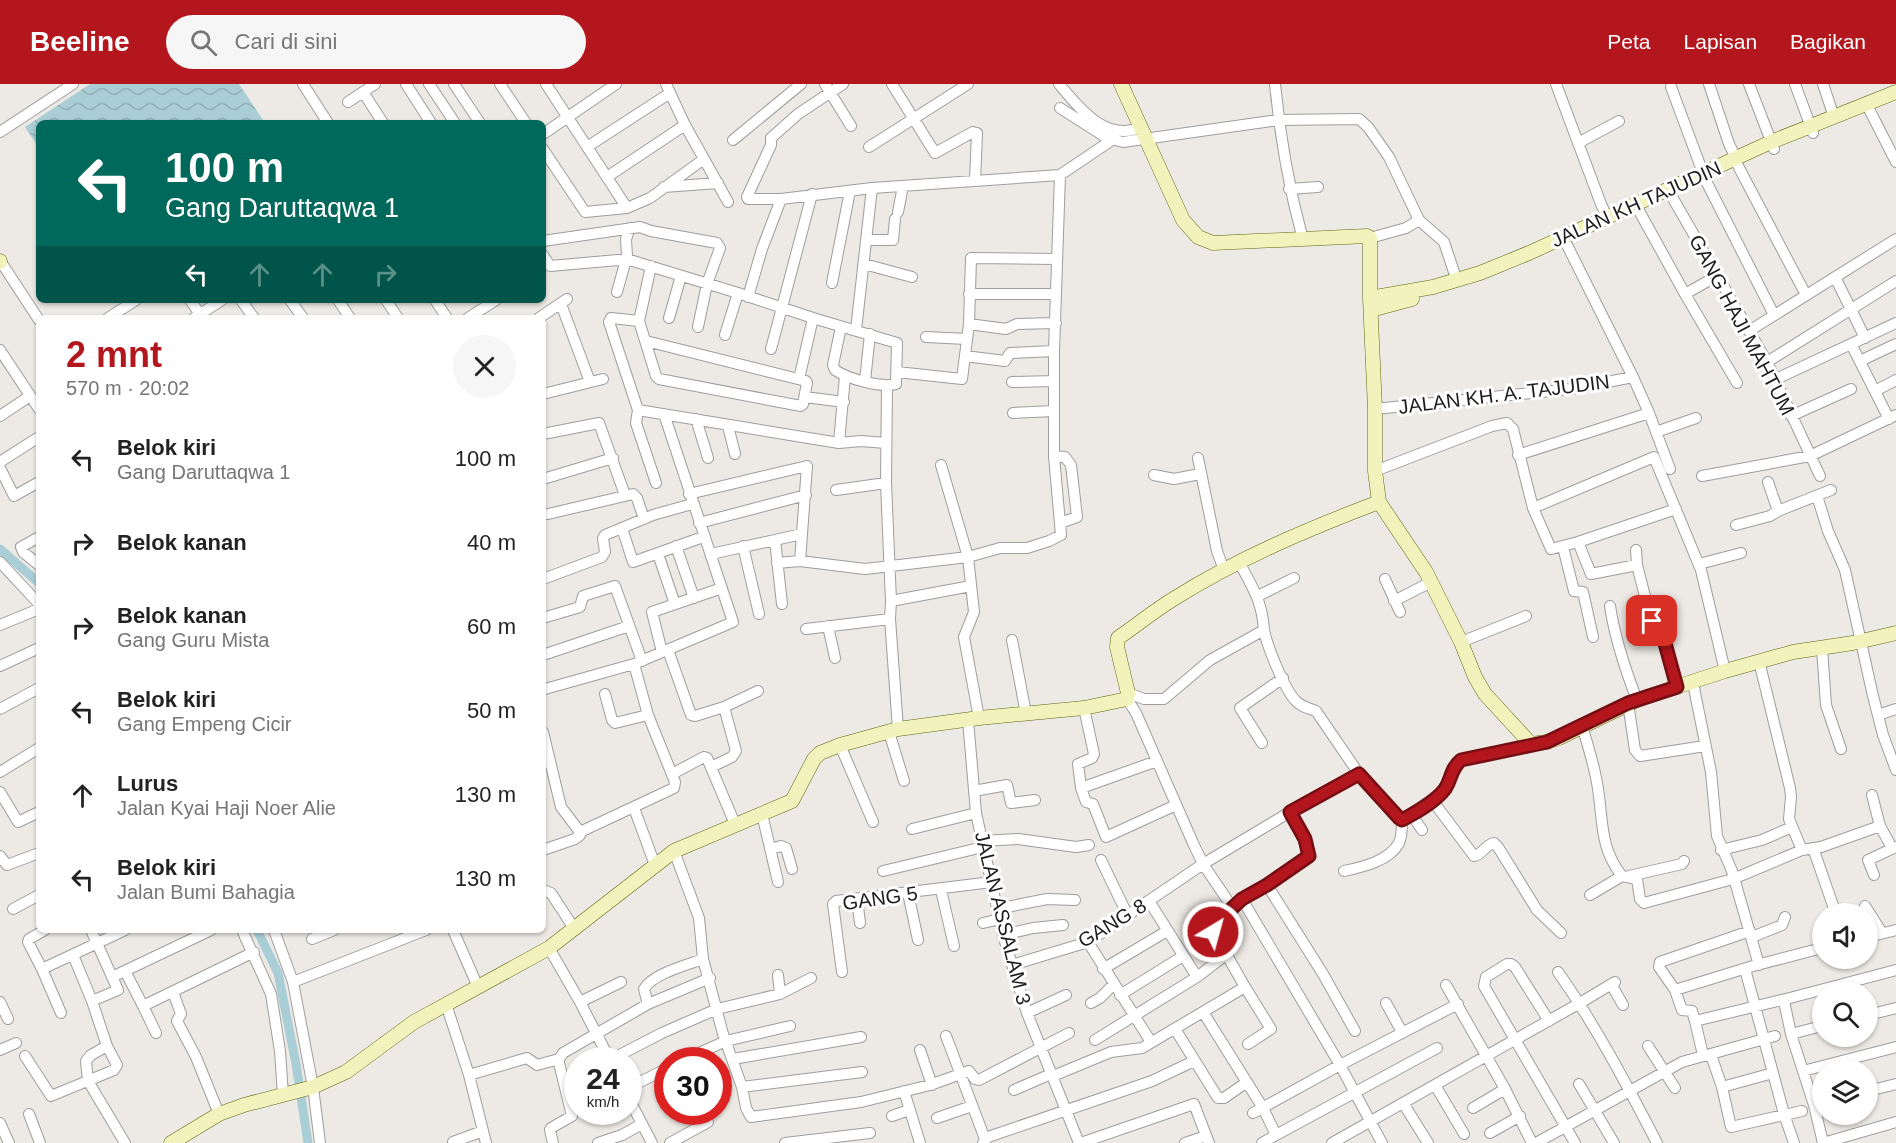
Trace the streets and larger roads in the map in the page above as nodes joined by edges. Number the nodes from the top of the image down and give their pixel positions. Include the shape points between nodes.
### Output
1 (73, 84) edge
2 (303, 84) edge
3 (375, 84) edge
4 (406, 84) edge
5 (429, 84) edge
6 (454, 84) edge
7 (500, 84) edge
8 (547, 84) edge
9 (616, 84) edge
10 (801, 84) edge
11 (843, 84) edge
12 (968, 84) edge
13 (1059, 84) edge
14 (1121, 84) edge
15 (1275, 84) edge
16 (1556, 84) edge
17 (1709, 84) edge
18 (1749, 84) edge
19 (1795, 84) edge
20 (1823, 84) edge
21 (897, 86) edge
22 (1671, 87) dead end
23 (668, 88) edge
24 (827, 88) edge
25 (363, 92) junction
26 (1896, 92) edge
27 (1896, 100) edge
28 (348, 102) dead end
29 (1060, 108) dead end
30 (1870, 111) junction
31 (568, 117) junction
32 (1834, 117) junction
33 (915, 119) junction
34 (326, 120) edge
35 (380, 120) edge
36 (429, 120) edge
37 (453, 120) edge
38 (478, 120) edge
39 (524, 120) edge
40 (1278, 120) junction
41 (1619, 121) dead end
42 (685, 125) junction
43 (1810, 125) junction
44 (851, 126) dead end
45 (0, 132) edge
46 (546, 132) edge
47 (1144, 132) junction
48 (733, 140) dead end
49 (1112, 140) junction
50 (1770, 141) junction
51 (1578, 143) junction
52 (587, 147) junction
53 (869, 147) dead end
54 (546, 154) edge
55 (1734, 156) junction
56 (704, 159) junction
57 (1896, 162) edge
58 (1702, 170) junction
59 (1060, 175) junction
60 (607, 177) junction
61 (975, 181) junction
62 (718, 183) junction
63 (903, 186) junction
64 (664, 187) junction
65 (1318, 187) dead end
66 (872, 188) junction
67 (1289, 189) junction
68 (850, 191) junction
69 (812, 194) junction
70 (1671, 195) junction
71 (781, 199) junction
72 (728, 202) dead end
73 (627, 208) junction
74 (1638, 209) junction
75 (1603, 210) junction
76 (1419, 220) junction
77 (630, 228) junction
78 (1370, 238) junction
79 (1896, 239) edge
80 (866, 240) junction
81 (1303, 240) junction
82 (546, 241) edge
83 (1565, 241) junction
84 (1057, 259) junction
85 (546, 260) edge
86 (626, 261) junction
87 (0, 262) edge
88 (864, 264) junction
89 (651, 266) junction
90 (681, 276) junction
91 (1717, 276) junction
92 (912, 277) dead end
93 (1835, 278) junction
94 (1457, 280) junction
95 (1896, 282) edge
96 (832, 283) dead end
97 (706, 284) junction
98 (617, 292) dead end
99 (969, 294) junction
100 (1056, 294) junction
101 (1684, 294) junction
102 (743, 295) junction
103 (1806, 295) junction
104 (131, 303) edge
105 (216, 303) edge
106 (491, 303) edge
107 (1370, 304) junction
108 (782, 308) junction
109 (201, 310) edge
110 (1850, 311) junction
111 (113, 315) edge
112 (473, 315) edge
113 (544, 315) edge
114 (1774, 315) junction
115 (36, 316) edge
116 (669, 318) dead end
117 (813, 318) junction
118 (639, 321) junction
119 (1056, 323) junction
120 (1896, 323) edge
121 (969, 324) junction
122 (698, 327) dead end
123 (841, 327) junction
124 (856, 330) junction
125 (1749, 331) junction
126 (870, 334) junction
127 (724, 335) dead end
128 (926, 337) dead end
129 (1865, 338) junction
130 (967, 339) junction
131 (645, 341) junction
132 (1851, 344) junction
133 (1896, 344) edge
134 (771, 349) dead end
135 (0, 350) edge
136 (1054, 351) junction
137 (965, 356) junction
138 (1860, 361) junction
139 (1767, 363) junction
140 (4, 365) edge
141 (897, 372) junction
142 (845, 376) junction
143 (1633, 376) junction
144 (603, 379) dead end
145 (799, 379) junction
146 (1774, 380) junction
147 (1896, 380) edge
148 (865, 381) junction
149 (1054, 381) junction
150 (590, 382) junction
151 (1012, 382) dead end
152 (1737, 383) dead end
153 (887, 386) junction
154 (1851, 389) dead end
155 (1875, 390) junction
156 (546, 393) edge
157 (30, 396) junction
158 (805, 397) junction
159 (843, 402) junction
160 (36, 405) edge
161 (1375, 409) junction
162 (638, 410) junction
163 (1054, 411) junction
164 (1013, 413) dead end
165 (1649, 413) junction
166 (664, 414) junction
167 (0, 416) edge
168 (1791, 416) junction
169 (1893, 417) edge
170 (1696, 418) dead end
171 (696, 419) junction
172 (728, 426) junction
173 (1656, 432) junction
174 (546, 433) edge
175 (36, 439) edge
176 (886, 442) junction
177 (839, 443) junction
178 (735, 454) dead end
179 (1518, 455) junction
180 (1054, 456) junction
181 (1810, 456) junction
182 (612, 458) junction
183 (708, 458) dead end
184 (1198, 458) dead end
185 (0, 462) edge
186 (941, 465) dead end
187 (0, 468) edge
188 (1670, 469) dead end
189 (1375, 471) junction
190 (1200, 474) junction
191 (1154, 475) dead end
192 (1702, 476) dead end
193 (1820, 476) dead end
194 (546, 479) edge
195 (1768, 482) dead end
196 (656, 483) dead end
197 (886, 483) junction
198 (36, 484) edge
199 (836, 490) dead end
200 (1831, 490) dead end
201 (624, 495) junction
202 (806, 495) junction
203 (1817, 496) junction
204 (691, 499) junction
205 (1379, 502) junction
206 (1533, 508) junction
207 (1676, 509) junction
208 (1778, 511) junction
209 (548, 514) dead end
210 (644, 519) junction
211 (699, 523) junction
212 (1060, 523) junction
213 (1736, 525) dead end
214 (622, 528) junction
215 (802, 534) junction
216 (703, 537) junction
217 (36, 539) edge
218 (775, 540) junction
219 (1578, 542) junction
220 (676, 546) junction
221 (743, 546) junction
222 (1563, 547) junction
223 (1636, 550) dead end
224 (1741, 553) dead end
225 (657, 554) junction
226 (711, 554) junction
227 (968, 557) junction
228 (800, 561) junction
229 (0, 562) edge
230 (1239, 562) junction
231 (36, 563) edge
232 (777, 563) junction
233 (1699, 564) junction
234 (1637, 565) junction
235 (888, 566) junction
236 (1224, 570) junction
237 (546, 578) edge
238 (1294, 578) dead end
239 (1385, 579) dead end
240 (1431, 582) junction
241 (971, 586) junction
242 (722, 588) junction
243 (1258, 596) junction
244 (693, 598) junction
245 (36, 601) edge
246 (891, 601) junction
247 (1394, 601) junction
248 (675, 604) junction
249 (782, 604) dead end
250 (1610, 606) dead end
251 (36, 610) edge
252 (1400, 612) dead end
253 (759, 614) dead end
254 (1526, 616) dead end
255 (546, 617) edge
256 (890, 620) junction
257 (0, 626) edge
258 (628, 626) junction
259 (828, 626) junction
260 (806, 628) dead end
261 (1264, 630) junction
262 (1896, 633) edge
263 (1593, 637) dead end
264 (1012, 640) dead end
265 (1861, 641) junction
266 (1461, 642) junction
267 (1822, 648) junction
268 (36, 649) edge
269 (665, 651) junction
270 (546, 654) edge
271 (835, 658) dead end
272 (1759, 661) junction
273 (638, 663) junction
274 (0, 666) edge
275 (1725, 671) junction
276 (1283, 678) junction
277 (1693, 682) junction
278 (546, 686) edge
279 (1677, 687) junction
280 (36, 690) edge
281 (758, 692) dead end
282 (604, 694) dead end
283 (1128, 696) junction
284 (1633, 701) junction
285 (724, 707) junction
286 (1084, 708) junction
287 (0, 709) edge
288 (1896, 709) edge
289 (1026, 714) junction
290 (648, 715) junction
291 (1878, 715) junction
292 (973, 719) junction
293 (1582, 726) junction
294 (893, 731) junction
295 (1262, 743) dead end
296 (1531, 744) junction
297 (840, 745) junction
298 (1705, 746) junction
299 (1841, 749) dead end
300 (36, 750) edge
301 (546, 754) edge
302 (1157, 761) junction
303 (711, 767) junction
304 (1896, 770) edge
305 (0, 772) edge
306 (672, 774) junction
307 (1359, 774) junction
308 (904, 782) dead end
309 (1081, 788) junction
310 (974, 790) junction
311 (0, 792) edge
312 (1872, 795) dead end
313 (1035, 800) dead end
314 (1432, 800) junction
315 (1176, 805) junction
316 (634, 808) junction
317 (1290, 812) junction
318 (36, 813) edge
319 (976, 813) junction
320 (762, 814) junction
321 (1407, 817) junction
322 (873, 822) dead end
323 (735, 824) junction
324 (1880, 826) junction
325 (1792, 827) junction
326 (912, 829) dead end
327 (1422, 830) dead end
328 (580, 832) junction
329 (983, 844) junction
330 (1089, 845) dead end
331 (1894, 848) edge
332 (546, 849) edge
333 (770, 849) junction
334 (1807, 849) junction
335 (1721, 850) junction
336 (674, 851) junction
337 (36, 854) edge
338 (0, 856) edge
339 (1101, 860) dead end
340 (1684, 861) dead end
341 (1203, 864) junction
342 (654, 865) junction
343 (792, 869) dead end
344 (1344, 871) dead end
345 (883, 872) dead end
346 (1874, 875) dead end
347 (1624, 877) junction
348 (1734, 879) junction
349 (778, 882) dead end
350 (992, 882) junction
351 (1267, 885) junction
352 (941, 890) junction
353 (546, 891) edge
354 (909, 893) junction
355 (1590, 895) dead end
356 (36, 898) edge
357 (857, 898) junction
358 (1242, 899) junction
359 (1075, 900) dead end
360 (1149, 901) junction
361 (1831, 903) edge
362 (1232, 908) junction
363 (13, 909) dead end
364 (998, 914) junction
365 (1128, 916) junction
366 (1785, 917) dead end
367 (983, 922) dead end
368 (860, 923) dead end
369 (1063, 925) dead end
370 (1878, 927) edge
371 (575, 930) junction
372 (1896, 930) edge
373 (1167, 932) junction
374 (40, 933) edge
375 (93, 933) edge
376 (119, 933) edge
377 (205, 933) edge
378 (244, 933) edge
379 (275, 933) edge
380 (327, 933) edge
381 (418, 933) edge
382 (454, 933) edge
383 (1561, 933) dead end
384 (1882, 933) junction
385 (1751, 934) junction
386 (1878, 934) edge
387 (1003, 935) junction
388 (312, 939) dead end
389 (918, 940) dead end
390 (1088, 942) junction
391 (98, 943) junction
392 (954, 946) dead end
393 (549, 948) junction
394 (1812, 951) edge
395 (254, 952) junction
396 (1227, 954) junction
397 (73, 955) junction
398 (1183, 956) junction
399 (704, 959) junction
400 (1012, 965) junction
401 (1758, 965) junction
402 (42, 969) junction
403 (1103, 969) junction
404 (1745, 969) junction
405 (1896, 969) edge
406 (125, 971) junction
407 (842, 972) dead end
408 (1558, 972) dead end
409 (778, 975) dead end
410 (112, 977) junction
411 (1197, 977) junction
412 (710, 978) junction
413 (811, 978) dead end
414 (293, 982) junction
415 (621, 982) dead end
416 (1113, 985) junction
417 (1446, 985) dead end
418 (478, 987) junction
419 (1245, 987) junction
420 (1675, 990) junction
421 (173, 992) junction
422 (780, 994) junction
423 (1066, 995) dead end
424 (1120, 995) junction
425 (1786, 999) junction
426 (92, 1001) junction
427 (0, 1002) edge
428 (580, 1002) junction
429 (1091, 1003) dead end
430 (1580, 1003) junction
431 (446, 1004) junction
432 (648, 1004) junction
433 (1386, 1004) dead end
434 (1458, 1004) junction
435 (1623, 1005) dead end
436 (1755, 1005) junction
437 (143, 1006) junction
438 (1896, 1008) edge
439 (717, 1009) junction
440 (1203, 1012) junction
441 (1878, 1012) edge
442 (61, 1013) dead end
443 (1027, 1013) junction
444 (1133, 1015) junction
445 (8, 1019) dead end
446 (1549, 1021) junction
447 (1695, 1021) junction
448 (789, 1026) dead end
449 (1175, 1029) junction
450 (1812, 1029) edge
451 (1355, 1031) dead end
452 (1402, 1032) junction
453 (156, 1033) dead end
454 (597, 1033) junction
455 (1069, 1033) dead end
456 (1791, 1034) junction
457 (946, 1036) dead end
458 (861, 1037) dead end
459 (1515, 1038) junction
460 (1770, 1038) junction
461 (1095, 1040) dead end
462 (726, 1041) junction
463 (1151, 1042) junction
464 (16, 1043) dead end
465 (1248, 1044) dead end
466 (107, 1046) junction
467 (1648, 1046) dead end
468 (604, 1047) edge
469 (635, 1047) edge
470 (712, 1047) edge
471 (1896, 1047) edge
472 (1041, 1048) junction
473 (1437, 1048) dead end
474 (0, 1050) edge
475 (920, 1050) dead end
476 (1487, 1055) junction
477 (1707, 1055) junction
478 (25, 1056) dead end
479 (559, 1059) junction
480 (733, 1059) junction
481 (1194, 1062) junction
482 (1340, 1065) junction
483 (1665, 1071) junction
484 (1803, 1071) junction
485 (862, 1072) dead end
486 (1773, 1073) junction
487 (960, 1074) junction
488 (469, 1075) junction
489 (1052, 1075) junction
490 (88, 1081) junction
491 (1246, 1082) junction
492 (932, 1084) junction
493 (1579, 1084) dead end
494 (1896, 1084) edge
495 (1435, 1085) junction
496 (742, 1087) junction
497 (1722, 1087) junction
498 (1675, 1088) dead end
499 (1878, 1088) edge
500 (1505, 1089) junction
501 (1014, 1090) dead end
502 (1630, 1090) junction
503 (298, 1091) junction
504 (904, 1091) junction
505 (1812, 1091) edge
506 (1354, 1093) junction
507 (1403, 1103) junction
508 (972, 1106) junction
509 (1473, 1108) dead end
510 (909, 1110) junction
511 (1595, 1110) junction
512 (1067, 1111) junction
513 (1258, 1111) junction
514 (1802, 1111) dead end
515 (29, 1114) dead end
516 (219, 1114) junction
517 (1784, 1114) junction
518 (892, 1116) dead end
519 (1520, 1116) junction
520 (937, 1118) dead end
521 (1370, 1121) junction
522 (1896, 1122) edge
523 (0, 1123) edge
524 (642, 1124) edge
525 (640, 1125) edge
526 (703, 1125) edge
527 (1821, 1125) edge
528 (1566, 1126) junction
529 (483, 1131) junction
530 (870, 1133) dead end
531 (1490, 1133) dead end
532 (1464, 1134) dead end
533 (1276, 1135) junction
534 (1208, 1140) edge
535 (916, 1141) edge
536 (984, 1141) edge
537 (36, 1142) edge
538 (453, 1142) edge
539 (9, 1143) edge
540 (125, 1143) edge
541 (171, 1143) edge
542 (320, 1143) edge
543 (486, 1143) edge
544 (553, 1143) edge
545 (598, 1143) edge
546 (652, 1143) edge
547 (670, 1143) edge
548 (791, 1143) edge
549 (1080, 1143) edge
550 (1185, 1143) edge
551 (1262, 1143) edge
552 (1332, 1143) edge
553 (1382, 1143) edge
554 (1428, 1143) edge
555 (1534, 1143) edge
556 (1575, 1143) edge
557 (1614, 1143) edge
558 (1657, 1143) edge
559 (1794, 1143) edge
560 (1823, 1143) edge

1 - 45 street
2 - 34 street
3 - 25 street
4 - 36 street
5 - 37 street
6 - 38 street
7 - 39 street
8 - 31 street
9 - 31 street
10 - 48 street
11 - 24 street
12 - 33 street
13 - 47 street via 1081,111 1107,129
14 - 47 street
15 - 40 street
16 - 51 street
17 - 55 street
18 - 50 street
19 - 43 street
20 - 32 street
21 - 33 street
22 - 58 street
23 - 42 street
23 - 52 street
24 - 44 street
24 - 71 street via 770,139 747,197
25 - 28 street
25 - 35 street
26 - 32 street, JALAN KH TAJUDIN
27 - 30 street, JALAN KH TAJUDIN
29 - 49 street
30 - 43 street, JALAN KH TAJUDIN
30 - 57 street
31 - 46 street
31 - 52 street
32 - 43 street, JALAN KH TAJUDIN
33 - 53 street
33 - 61 street via 935,153 977,133
40 - 47 street
40 - 67 street
40 - 76 street via 1359,119 1389,157
41 - 51 street
42 - 56 street
42 - 60 street
43 - 50 street, JALAN KH TAJUDIN
47 - 49 street via 1135,142
47 - 81 street via 1184,220 1198,237 1213,243
49 - 59 street
50 - 55 street, JALAN KH TAJUDIN
51 - 75 street
52 - 60 street
54 - 73 street via 585,212
55 - 58 street, JALAN KH TAJUDIN
55 - 103 street
56 - 62 street
56 - 64 street
58 - 70 street, JALAN KH TAJUDIN
58 - 75 street, JALAN KH TAJUDIN
58 - 114 street
59 - 61 street
59 - 84 street
60 - 73 street
61 - 63 street
62 - 64 street
62 - 72 street
63 - 66 street
63 - 80 street via 893,240
64 - 73 street
65 - 67 street
66 - 68 street
66 - 80 street
67 - 81 street
68 - 69 street
68 - 96 street
69 - 71 street
69 - 108 street
70 - 74 street, JALAN KH TAJUDIN
70 - 91 street, GANG HAJI MAHTUM
71 - 102 street
74 - 83 street, JALAN KH TAJUDIN
74 - 101 street
75 - 83 street, JALAN KH TAJUDIN
76 - 78 street via 1406,228
76 - 94 street via 1444,242
77 - 82 street
77 - 86 street
77 - 97 street via 718,244 720,249
78 - 81 street
78 - 107 street
79 - 93 street
80 - 88 street
83 - 94 street, JALAN KH TAJUDIN
83 - 107 street, JALAN KH TAJUDIN via 1454,288
83 - 143 street
84 - 99 street via 971,258
84 - 100 street
85 - 86 street via 550,266
86 - 89 street
86 - 98 street
87 - 115 street
88 - 92 street
88 - 124 street
89 - 90 street
89 - 118 street
90 - 97 street
90 - 116 street
91 - 101 street
91 - 125 street, GANG HAJI MAHTUM
93 - 103 street
93 - 110 street
94 - 107 street, JALAN KH TAJUDIN
95 - 110 street
97 - 102 street
97 - 122 street
99 - 100 street
99 - 121 street
100 - 119 street
101 - 152 street
102 - 108 street
102 - 127 street
103 - 114 street
104 - 111 street
105 - 109 street
106 - 112 street
107 - 161 street
108 - 117 street
108 - 134 street
110 - 129 street
110 - 139 street
113 - 150 street via 564,302
114 - 125 street
117 - 123 street
117 - 145 street
118 - 131 street
118 - 162 street via 611,318 609,322
119 - 121 street via 1017,324 1006,329
119 - 136 street
120 - 129 street
121 - 130 street
123 - 124 street
123 - 142 street via 833,367
124 - 126 street
125 - 139 street, GANG HAJI MAHTUM
126 - 141 street via 897,343
126 - 148 street
128 - 130 street
129 - 132 street
130 - 137 street
131 - 145 street
131 - 158 street via 656,376 662,381 801,406
132 - 138 street
132 - 146 street
133 - 138 street
135 - 140 street
136 - 137 street via 1010,353 1005,361
136 - 149 street
137 - 141 street via 961,380
138 - 155 street
139 - 146 street, GANG HAJI MAHTUM
140 - 157 street
141 - 153 street via 896,384
142 - 148 street
142 - 159 street
143 - 161 street, JALAN KH. A. TAJUDIN via 1571,389
143 - 165 street
144 - 150 street
145 - 158 street via 807,382
146 - 168 street, GANG HAJI MAHTUM
147 - 155 street
148 - 153 street
149 - 151 street
149 - 163 street
150 - 156 street
153 - 176 street
154 - 168 street
155 - 169 street
157 - 160 street
157 - 167 street
158 - 159 street
159 - 177 street
161 - 189 street
162 - 166 street
162 - 196 street via 636,423
163 - 164 street
163 - 180 street
165 - 173 street
165 - 179 street
166 - 171 street
166 - 204 street
168 - 181 street, GANG HAJI MAHTUM
169 - 181 street
170 - 173 street
171 - 172 street
171 - 183 street
172 - 177 street
172 - 178 street
173 - 188 street
174 - 182 street via 600,423
175 - 185 street
176 - 177 street
176 - 197 street
179 - 189 street via 1511,426 1502,424
179 - 206 street
180 - 212 street
180 - 212 street via 1065,457 1071,465 1077,517
181 - 192 street
181 - 193 street, GANG HAJI MAHTUM
182 - 194 street
182 - 201 street
184 - 190 street
186 - 227 street, JALAN ASSALAM 3
187 - 198 street via 14,496
189 - 205 street
190 - 191 street via 1174,479
190 - 236 street
195 - 208 street
197 - 199 street
197 - 235 street
200 - 203 street
201 - 209 street
201 - 210 street via 635,496
202 - 204 street via 807,466
202 - 211 street
202 - 215 street
203 - 208 street
203 - 265 street via 1845,570
204 - 210 street
204 - 211 street
205 - 230 street
205 - 240 street
206 - 207 street via 1654,457
206 - 222 street via 1550,548
207 - 219 street
207 - 233 street
208 - 213 street
210 - 214 street
211 - 216 street
212 - 227 street via 1061,534 1049,541
214 - 225 street via 633,562
214 - 237 street via 603,538 602,558
215 - 218 street
215 - 228 street
216 - 220 street
216 - 226 street
217 - 231 street via 21,547
218 - 221 street
218 - 232 street
219 - 222 street
219 - 234 street via 1591,573
220 - 225 street
220 - 244 street
221 - 226 street
221 - 253 street
222 - 263 street via 1574,591 1584,592
223 - 234 street
224 - 233 street
225 - 248 street
226 - 242 street
227 - 235 street
227 - 241 street, JALAN ASSALAM 3
228 - 232 street
228 - 235 street via 850,568
229 - 245 street
230 - 236 street
230 - 243 street
232 - 249 street
233 - 275 street
234 - 279 street via 1651,620 1660,625
235 - 246 street
236 - 283 street via 1118,638
238 - 243 street
239 - 247 street
240 - 247 street
240 - 266 street
241 - 246 street
241 - 292 street, JALAN ASSALAM 3 via 974,612 964,637
242 - 244 street
242 - 269 street via 733,622
243 - 261 street
244 - 248 street
246 - 256 street
247 - 252 street
248 - 269 street via 651,613
250 - 284 street
251 - 257 street
254 - 266 street
255 - 258 street via 580,607 583,596 614,586
256 - 259 street
256 - 294 street
258 - 270 street
258 - 273 street
259 - 260 street
259 - 271 street
261 - 276 street
261 - 283 street via 1210,660 1164,699
262 - 265 street
264 - 289 street
265 - 267 street
265 - 291 street
266 - 296 street via 1485,694
267 - 272 street
267 - 299 street via 1827,705
268 - 274 street
269 - 273 street
269 - 285 street via 692,715
272 - 275 street
272 - 325 street via 1790,788
273 - 278 street
273 - 290 street
275 - 277 street
276 - 295 street via 1240,708
276 - 307 street via 1294,699 1321,716
277 - 279 street
277 - 298 street
279 - 284 street
280 - 287 street
281 - 285 street
282 - 290 street via 615,723
283 - 286 street
283 - 302 street
284 - 293 street
284 - 298 street via 1635,750 1640,756
285 - 303 street via 736,751
286 - 289 street
286 - 309 street via 1094,754 1078,764
288 - 291 street
289 - 292 street
290 - 306 street
291 - 304 street
292 - 294 street
292 - 310 street, JALAN ASSALAM 3
293 - 296 street via 1553,740
293 - 347 street via 1598,789 1606,848
294 - 297 street
294 - 308 street
296 - 314 street via 1458,763 1446,787
297 - 320 street via 814,759 792,801
297 - 322 street
298 - 335 street
300 - 305 street
301 - 328 street via 561,807
302 - 309 street
302 - 315 street
303 - 306 street via 704,757
303 - 323 street
306 - 316 street via 674,788
307 - 317 street, GANG 8
307 - 321 street via 1399,818
309 - 315 street via 1086,802 1093,804 1106,837
310 - 313 street via 1007,785 1011,803
310 - 319 street, JALAN ASSALAM 3
311 - 318 street via 18,822
312 - 324 street
314 - 321 street
314 - 383 street via 1474,856 1490,844 1498,847 1537,910
315 - 341 street
316 - 328 street
316 - 342 street
317 - 341 street, GANG 8
317 - 351 street via 1305,839 1309,856
319 - 326 street
319 - 329 street, JALAN ASSALAM 3
320 - 323 street
320 - 333 street
321 - 327 street
321 - 344 street via 1394,849 1374,863
323 - 336 street
324 - 331 street
324 - 334 street
325 - 334 street
325 - 335 street via 1762,840
328 - 332 street via 575,839
329 - 330 street via 1018,839
329 - 345 street
329 - 350 street, JALAN ASSALAM 3
331 - 346 street via 1868,860
333 - 343 street via 786,848
333 - 349 street
334 - 348 street
334 - 361 street
335 - 348 street
336 - 342 street
336 - 399 street via 699,918
337 - 338 street via 8,865
339 - 365 street
340 - 347 street
341 - 360 street, GANG 8
341 - 362 street
342 - 371 street
347 - 348 street via 1637,879 1640,899 1648,903
347 - 355 street
348 - 385 street
350 - 352 street, GANG 5
350 - 364 street, JALAN ASSALAM 3
351 - 358 street
351 - 451 street
352 - 354 street, GANG 5
352 - 392 street
353 - 371 street
354 - 357 street, GANG 5
354 - 389 street
356 - 363 street
357 - 368 street
357 - 407 street, GANG 5 via 833,904
358 - 362 street
358 - 482 street
359 - 364 street via 1047,899
360 - 365 street, GANG 8
360 - 373 street
362 - 396 street via 1212,929
364 - 367 street
364 - 387 street, JALAN ASSALAM 3
365 - 390 street, GANG 8
366 - 385 street via 1782,925
369 - 387 street
370 - 384 street
371 - 393 street
372 - 384 street
373 - 398 street
373 - 403 street
374 - 402 street via 27,940
375 - 391 street
376 - 391 street
377 - 406 street
378 - 395 street
379 - 414 street
380 - 388 street
381 - 414 street
382 - 418 street
384 - 386 street
385 - 401 street
385 - 420 street via 1659,963
387 - 400 street, JALAN ASSALAM 3
390 - 400 street, GANG 8
390 - 403 street
391 - 397 street
391 - 410 street
393 - 418 street
393 - 428 street
394 - 401 street
395 - 421 street
395 - 503 street via 271,994 280,1052
396 - 411 street
396 - 419 street
397 - 402 street
397 - 426 street
398 - 411 street
398 - 424 street
399 - 412 street
399 - 432 street via 648,983 644,989
400 - 443 street, JALAN ASSALAM 3
401 - 404 street
402 - 442 street
403 - 416 street
404 - 420 street
404 - 436 street
405 - 425 street
406 - 410 street
406 - 437 street
408 - 430 street
409 - 422 street
410 - 426 street via 118,990
411 - 444 street
412 - 432 street
412 - 439 street
413 - 422 street
414 - 503 street
415 - 428 street
416 - 424 street
416 - 429 street
417 - 434 street
418 - 431 street
419 - 440 street
419 - 465 street via 1270,1029
420 - 447 street via 1682,1010 1692,1011
421 - 437 street
421 - 516 street via 181,1014 177,1021
422 - 439 street
423 - 443 street
424 - 444 street
425 - 436 street
425 - 456 street
426 - 466 street
427 - 445 street
428 - 454 street
430 - 435 street via 1613,983
430 - 446 street
430 - 502 street
431 - 488 street
431 - 503 street via 414,1022 346,1072
432 - 454 street
433 - 452 street
434 - 452 street
434 - 476 street
436 - 447 street
436 - 460 street
437 - 453 street
438 - 441 street
439 - 462 street
439 - 469 street
440 - 449 street
440 - 491 street
443 - 472 street, JALAN ASSALAM 3
444 - 461 street
444 - 463 street
446 - 459 street
446 - 459 street via 1515,967 1507,964 1484,982
447 - 477 street
448 - 462 street
449 - 463 street
449 - 481 street
450 - 456 street
452 - 482 street
454 - 468 street
454 - 479 street
455 - 472 street
456 - 484 street
457 - 487 street
458 - 480 street
459 - 476 street
459 - 528 street
460 - 477 street
460 - 486 street
462 - 470 street
462 - 480 street
463 - 489 street via 1138,1049 1111,1052
464 - 474 street
466 - 490 street via 86,1061
466 - 490 street via 117,1065
467 - 483 street
471 - 484 street
472 - 487 street via 979,1080 970,1072
472 - 489 street, JALAN ASSALAM 3
473 - 506 street
475 - 492 street
476 - 495 street
476 - 500 street
477 - 483 street
477 - 497 street
478 - 490 street via 51,1096
479 - 488 street via 537,1065 527,1058
479 - 544 street via 572,1116 551,1128
480 - 496 street
481 - 491 street via 1220,1099
481 - 512 street
482 - 506 street
482 - 513 street
483 - 498 street
483 - 502 street
484 - 505 street
485 - 496 street
486 - 497 street
486 - 517 street
487 - 492 street
487 - 508 street
488 - 529 street
489 - 501 street
489 - 512 street, JALAN ASSALAM 3
490 - 540 street
491 - 513 street
492 - 504 street
493 - 511 street
494 - 499 street
495 - 507 street
495 - 532 street
496 - 504 street via 746,1108 753,1118 861,1102
497 - 517 street via 1731,1127
500 - 509 street
500 - 519 street
502 - 511 street
502 - 558 street
503 - 516 street
503 - 542 street
504 - 510 street
506 - 521 street
506 - 533 street
507 - 521 street
507 - 554 street
508 - 520 street
508 - 536 street
510 - 518 street
510 - 535 street
511 - 528 street
511 - 557 street
512 - 536 street
512 - 549 street, JALAN ASSALAM 3
513 - 533 street
514 - 517 street
515 - 537 street
516 - 541 street
517 - 559 street
519 - 531 street
519 - 555 street
521 - 552 street
521 - 553 street
522 - 560 street
523 - 539 street
524 - 546 street
525 - 545 street
526 - 547 street
527 - 560 street
528 - 555 street
528 - 556 street
529 - 538 street
529 - 543 street
530 - 548 street
533 - 551 street
534 - 549 street via 1194,1104
534 - 550 street

